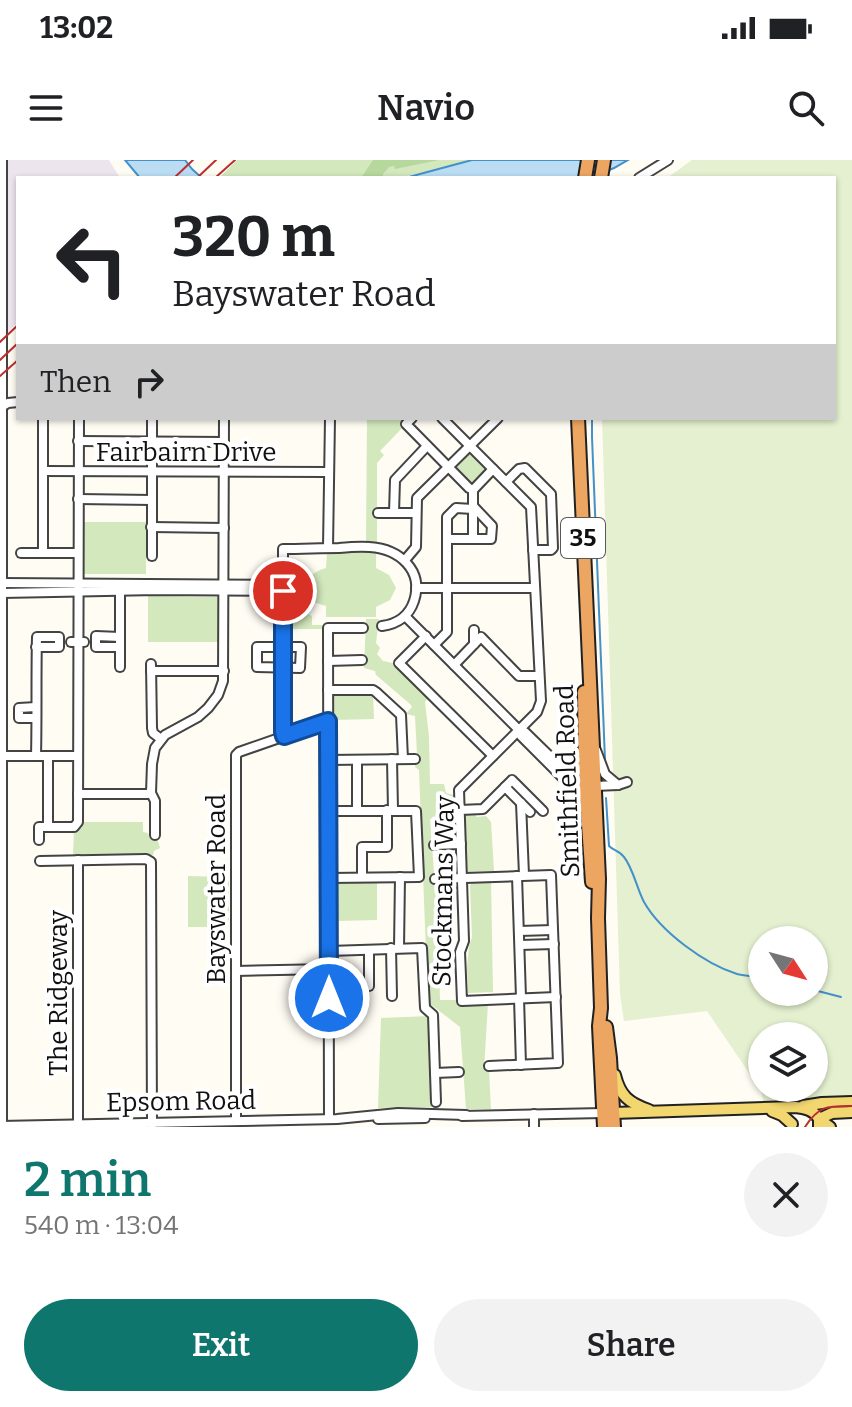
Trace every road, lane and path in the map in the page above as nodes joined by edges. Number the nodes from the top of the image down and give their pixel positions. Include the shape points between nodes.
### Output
1 (2, 160) edge
2 (668, 160) edge
3 (642, 176) edge
4 (1, 407) edge
5 (43, 420) edge
6 (79, 420) edge
7 (152, 420) edge
8 (224, 420) edge
9 (330, 420) edge
10 (444, 420) edge
11 (496, 420) edge
12 (577, 420) edge
13 (409, 421) edge
14 (78, 441) junction
15 (152, 442) junction
16 (224, 442) junction
17 (427, 446) junction
18 (470, 446) junction
19 (448, 467) junction
20 (493, 469) junction
21 (43, 471) junction
22 (78, 471) junction
23 (225, 471) junction
24 (152, 472) junction
25 (329, 472) junction
26 (506, 482) junction
27 (473, 490) junction
28 (78, 499) junction
29 (152, 500) junction
30 (473, 508) junction
31 (378, 513) dead end
32 (394, 513) junction
33 (416, 513) junction
34 (151, 527) junction
35 (224, 528) junction
36 (447, 539) junction
37 (473, 539) junction
38 (328, 548) junction
39 (533, 550) junction
40 (21, 553) dead end
41 (43, 553) junction
42 (78, 553) junction
43 (152, 556) dead end
44 (405, 560) junction
45 (2, 588) edge
46 (78, 588) junction
47 (225, 588) junction
48 (283, 588) junction
49 (416, 588) junction
50 (447, 588) junction
51 (535, 588) junction
52 (120, 591) junction
53 (405, 616) junction
54 (382, 626) dead end
55 (363, 628) dead end
56 (474, 630) dead end
57 (426, 636) junction
58 (120, 637) junction
59 (587, 641) junction
60 (78, 642) junction
61 (474, 644) junction
62 (434, 645) junction
63 (120, 647) junction
64 (282, 647) junction
65 (393, 655) dead end
66 (404, 658) junction
67 (362, 660) dead end
68 (328, 661) junction
69 (454, 665) junction
70 (120, 667) dead end
71 (283, 668) junction
72 (224, 671) junction
73 (539, 676) junction
74 (328, 690) junction
75 (36, 707) junction
76 (36, 718) junction
77 (328, 721) junction
78 (519, 730) junction
79 (284, 736) junction
80 (161, 739) junction
81 (594, 742) junction
82 (542, 753) junction
83 (2, 756) edge
84 (36, 756) junction
85 (48, 756) junction
86 (78, 756) junction
87 (493, 756) junction
88 (392, 759) junction
89 (403, 759) junction
90 (415, 759) dead end
91 (328, 760) junction
92 (357, 760) junction
93 (592, 780) junction
94 (570, 785) junction
95 (505, 787) junction
96 (151, 793) junction
97 (78, 794) junction
98 (586, 806) junction
99 (524, 809) junction
100 (390, 810) junction
101 (460, 810) junction
102 (329, 811) junction
103 (357, 811) junction
104 (1, 827) edge
105 (48, 827) junction
106 (155, 835) dead end
107 (39, 840) dead end
108 (461, 844) junction
109 (434, 845) dead end
110 (78, 860) junction
111 (40, 861) dead end
112 (521, 875) junction
113 (362, 877) junction
114 (400, 877) junction
115 (329, 878) junction
116 (462, 878) junction
117 (435, 879) dead end
118 (598, 918) junction
119 (553, 930) junction
120 (519, 931) junction
121 (554, 944) junction
122 (520, 945) junction
123 (395, 948) junction
124 (369, 950) junction
125 (329, 951) junction
126 (329, 969) junction
127 (236, 971) junction
128 (369, 986) dead end
129 (1, 991) edge
130 (392, 996) dead end
131 (556, 997) junction
132 (520, 998) junction
133 (601, 1008) junction
134 (605, 1053) junction
135 (521, 1065) junction
136 (489, 1066) dead end
137 (459, 1072) dead end
138 (435, 1073) junction
139 (436, 1102) dead end
140 (852, 1102) edge
141 (801, 1108) junction
142 (766, 1109) junction
143 (655, 1112) junction
144 (852, 1112) edge
145 (608, 1113) junction
146 (534, 1114) junction
147 (329, 1119) junction
148 (356, 1122) edge
149 (819, 1122) edge
150 (231, 1123) edge
151 (152, 1124) junction
152 (78, 1125) junction
153 (1, 1126) edge
154 (792, 1126) edge
155 (45, 1127) edge
156 (534, 1127) edge
157 (604, 1127) edge
158 (614, 1127) edge
159 (830, 1127) edge

1 - 4 street
2 - 3 street
4 - 45 street
5 - 21 street
6 - 14 street
7 - 15 street
8 - 16 street
9 - 25 street
10 - 18 street, Stockmans Way
11 - 18 street
12 - 59 highway, Smithfield Road / 35
13 - 17 street
14 - 15 street
14 - 22 street
15 - 16 street
15 - 24 street
16 - 23 street
17 - 19 street
17 - 32 street via 394,481
18 - 19 street
18 - 20 street, Stockmans Way
19 - 27 street
19 - 33 street via 417,498
20 - 26 street, Stockmans Way
20 - 27 street
21 - 22 street, Fairbairn Drive
21 - 41 street
22 - 24 street, Fairbairn Drive
22 - 28 street
23 - 24 street, Fairbairn Drive
23 - 25 street, Fairbairn Drive
23 - 35 street
24 - 29 street
25 - 38 street
26 - 39 street, Stockmans Way via 531,507
26 - 39 street via 525,468 551,494 553,547
27 - 30 street
28 - 29 street
28 - 42 street
29 - 34 street
30 - 36 street via 456,508 447,517
30 - 37 street
30 - 37 street via 492,526 491,539
31 - 32 street
32 - 33 street
33 - 44 street via 416,547
34 - 35 street
34 - 43 street
35 - 47 street
36 - 37 street
36 - 50 street
38 - 44 street via 372,547
38 - 48 street via 283,549
39 - 51 street, Stockmans Way
40 - 41 street
41 - 42 street
42 - 46 street
44 - 49 street
45 - 46 street
45 - 83 street
46 - 47 street
46 - 52 street
46 - 60 street
47 - 48 street
47 - 52 street
47 - 72 street
48 - 64 street
49 - 50 street
49 - 53 street
50 - 51 street
50 - 62 street via 447,632
51 - 73 street, Stockmans Way
52 - 58 street
53 - 54 street
53 - 57 street
55 - 68 street via 328,628
56 - 61 street
57 - 62 street
57 - 66 street
58 - 60 street
58 - 63 street
59 - 81 highway, Smithfield Road / 35
59 - 93 highway, Smithfield Road / 35 via 584,703
60 - 63 street
60 - 75 street via 37,637
60 - 86 street
61 - 69 street
61 - 73 street via 481,637 519,676
62 - 69 street
63 - 70 street
64 - 71 street
64 - 71 street via 301,647 300,668
64 - 71 street via 257,647 257,667
65 - 66 street
66 - 87 street via 399,663
67 - 68 street
68 - 74 street
69 - 78 street
71 - 79 street
72 - 80 street via 218,695 208,708
72 - 80 street via 151,668 152,728
73 - 78 street, Stockmans Way via 539,709
74 - 77 street
74 - 89 street via 376,692 401,715
75 - 76 street
75 - 76 street via 19,708 19,718
76 - 84 street
77 - 79 street, Bayswater Road
77 - 91 street
78 - 82 street
78 - 87 street, Stockmans Way
79 - 127 street, Bayswater Road via 236,754
80 - 96 street via 152,758
81 - 93 highway, Smithfield Road / 35
81 - 93 street via 605,774 622,784
82 - 93 street via 570,776
82 - 94 street
83 - 84 street
83 - 104 street
84 - 85 street
85 - 86 street
85 - 105 street
86 - 97 street
87 - 101 street, Stockmans Way via 460,788
88 - 89 street
88 - 92 street
88 - 100 street
89 - 90 street
91 - 92 street
91 - 102 street
92 - 103 street
93 - 94 street
93 - 98 highway, Smithfield Road / 35
93 - 118 highway, Smithfield Road / 35
94 - 98 street
95 - 99 street
95 - 99 street via 512,780 548,811
95 - 101 street via 483,809
96 - 97 street
96 - 106 street
97 - 105 street via 77,826
98 - 118 highway, Smithfield Road / 35
99 - 112 street
100 - 103 street
100 - 113 street via 387,847 362,847
100 - 114 street via 416,811 419,877
101 - 108 street, Stockmans Way
102 - 103 street
102 - 115 street
104 - 129 street
105 - 107 street via 39,827
108 - 109 street
108 - 116 street, Stockmans Way
110 - 111 street
110 - 151 street via 152,864
110 - 152 street, The Ridgeway
112 - 116 street
112 - 119 street via 551,875
112 - 120 street
113 - 114 street
113 - 115 street
114 - 123 street
115 - 125 street
116 - 117 street
116 - 132 street, Stockmans Way via 462,1001
118 - 133 highway, Smithfield Road / 35
119 - 120 street
119 - 121 street
120 - 122 street
121 - 122 street
121 - 131 street
122 - 132 street
123 - 124 street
123 - 130 street
123 - 138 street via 422,948 425,1006 433,1015
124 - 125 street
124 - 128 street
125 - 126 street
126 - 127 street
126 - 147 street
127 - 150 street, Bayswater Road
129 - 153 street
131 - 132 street
131 - 135 street via 558,1063
132 - 135 street
133 - 134 highway, Smithfield Road / 35
133 - 134 highway, Smithfield Road / 35
134 - 143 main road via 624,1097
134 - 145 highway, Smithfield Road / 35
135 - 136 street
137 - 138 street
138 - 139 street
140 - 141 main road, Epsom Road
141 - 142 main road, Epsom Road
141 - 149 main road via 813,1112
141 - 154 main road via 794,1112
142 - 143 main road, Epsom Road
142 - 154 main road via 780,1113
143 - 145 main road, Epsom Road
144 - 149 main road via 832,1113
145 - 146 street, Epsom Road
145 - 157 highway, Smithfield Road
145 - 158 highway, Smithfield Road
146 - 148 street, Epsom Road via 398,1113
146 - 156 street
147 - 148 street, Epsom Road
147 - 150 street, Epsom Road
149 - 159 main road
150 - 151 street, Epsom Road
151 - 152 street, Epsom Road
152 - 155 street, Epsom Road
153 - 155 street, Epsom Road

